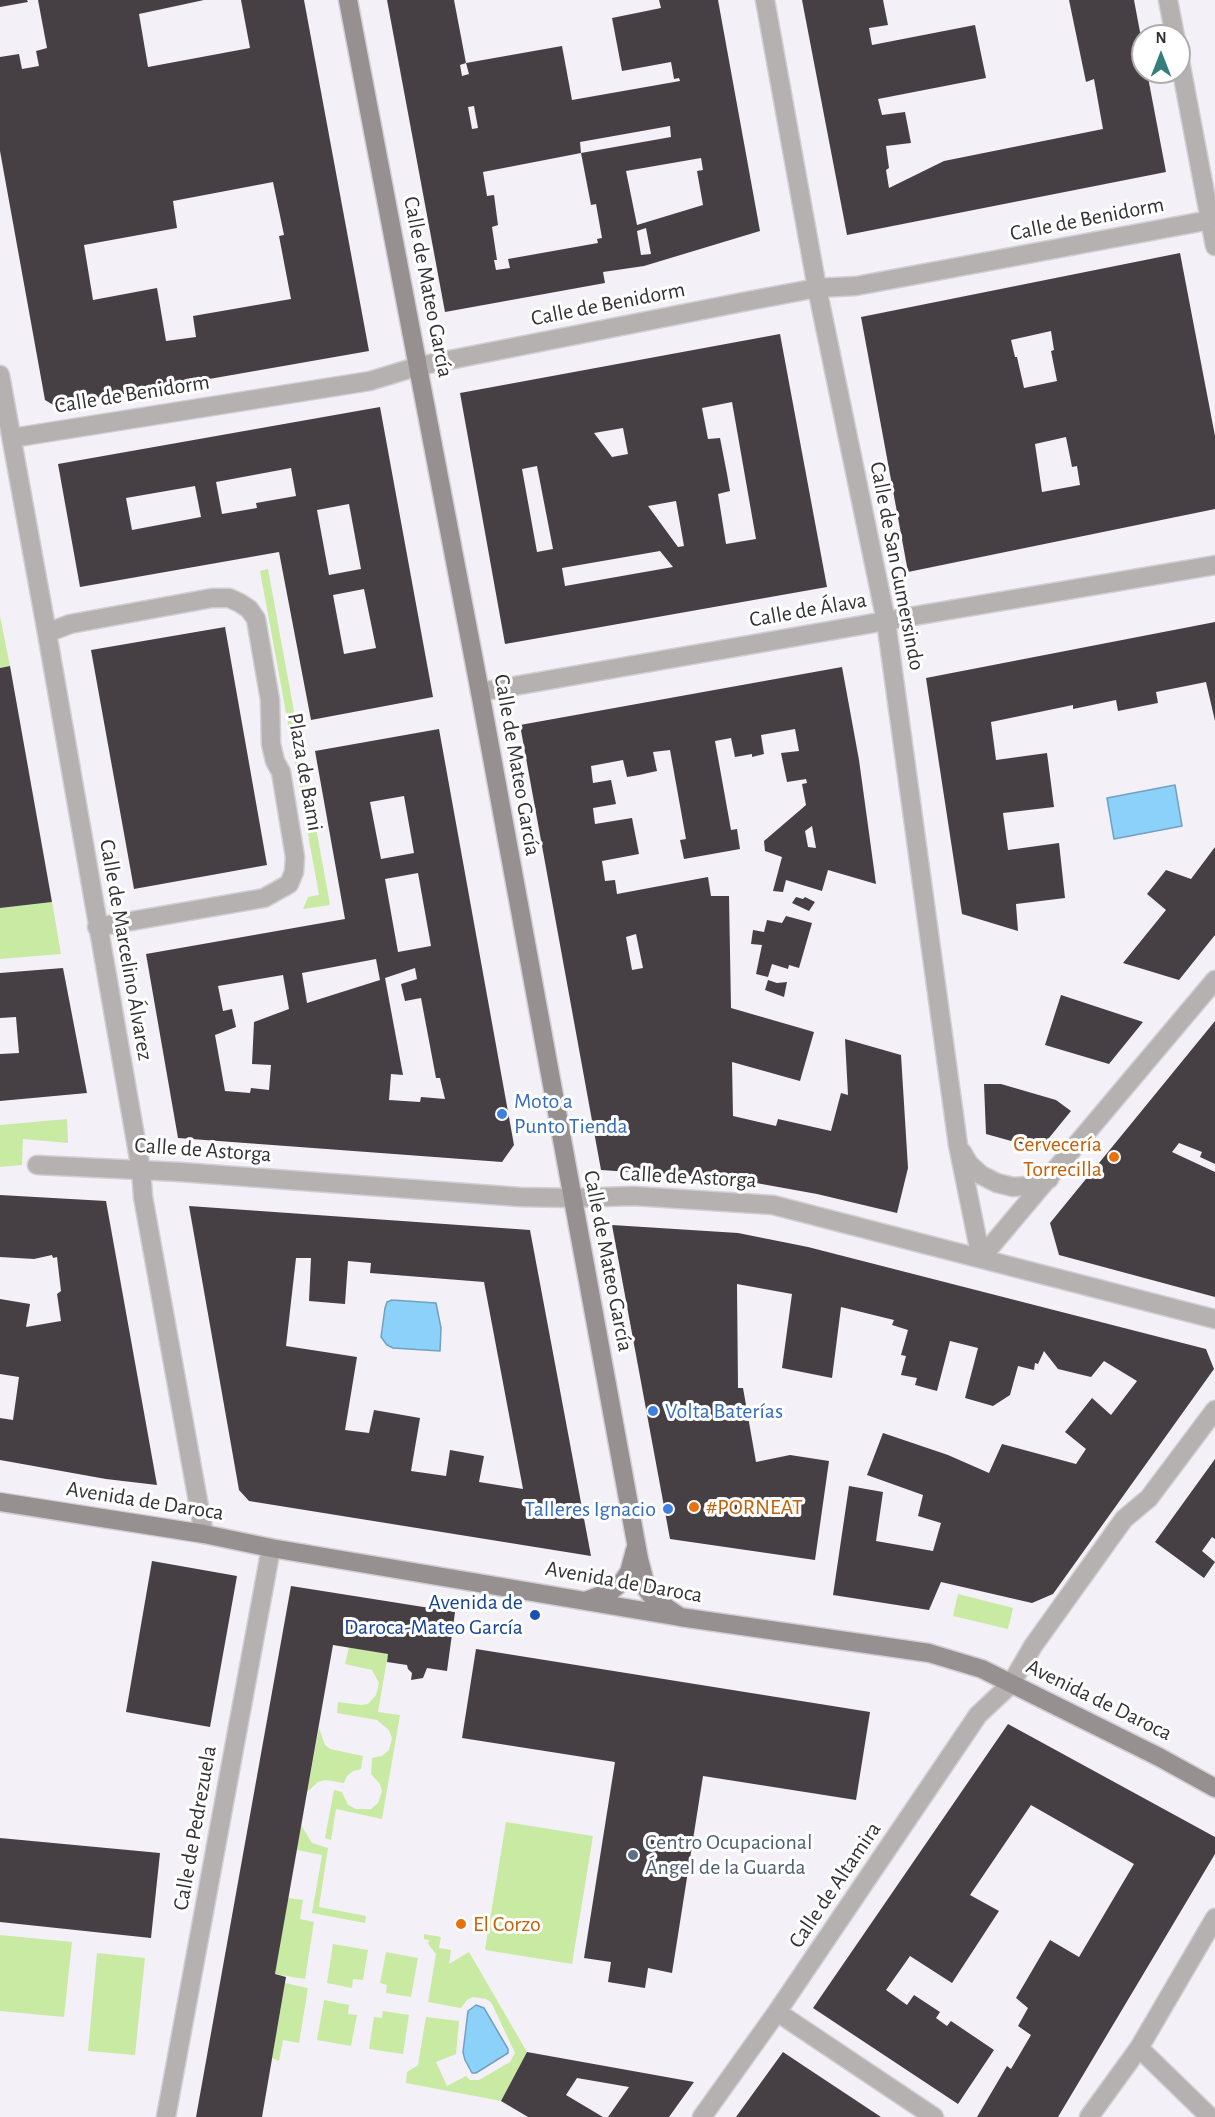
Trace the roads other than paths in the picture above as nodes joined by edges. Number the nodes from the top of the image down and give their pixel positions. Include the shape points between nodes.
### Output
1 (348, 0) edge
2 (765, 0) edge
3 (1168, 0) edge
4 (1173, 24) edge
5 (1185, 84) edge
6 (1213, 220) edge
7 (1215, 246) edge
8 (817, 288) junction
9 (419, 366) junction
10 (0, 375) edge
11 (12, 438) junction
12 (1215, 565) edge
13 (886, 621) junction
14 (47, 633) junction
15 (480, 692) junction
16 (98, 927) junction
17 (1215, 980) edge
18 (958, 1145) junction
19 (37, 1165) dead end
20 (141, 1170) junction
21 (1049, 1179) junction
22 (571, 1198) junction
23 (981, 1258) junction
24 (1215, 1319) edge
25 (1215, 1410) edge
26 (0, 1502) edge
27 (204, 1534) junction
28 (636, 1539) junction
29 (271, 1548) junction
30 (587, 1600) junction
31 (680, 1617) junction
32 (1011, 1684) junction
33 (1215, 1788) edge
34 (1215, 1918) edge
35 (777, 2012) junction
36 (1139, 2048) junction
37 (166, 2117) edge
38 (702, 2117) edge
39 (934, 2117) edge
40 (1089, 2117) edge
41 (1210, 2117) edge

1 - 9 main road, Calle de Mateo García
2 - 8 street, Calle de San Gumersindo
3 - 4 street
5 - 6 street
6 - 7 street
6 - 8 street, Calle de Benidorm via 856,286
8 - 9 street, Calle de Benidorm
8 - 13 street, Calle de San Gumersindo
9 - 11 street, Calle de Benidorm via 370,381
9 - 15 main road, Calle de Mateo García
10 - 11 street, Calle de Marcelino Álvarez
11 - 14 street, Calle de Marcelino Álvarez
12 - 13 street, Calle de Álava
13 - 15 street, Calle de Álava
13 - 18 street, Calle de San Gumersindo
14 - 16 street, Calle de Marcelino Álvarez
14 - 16 street, Plaza de Bami via 70,624 212,598 240,603 256,619 270,700 271,744 281,772 295,857 289,884 264,898
15 - 22 main road, Calle de Mateo García
16 - 20 street, Calle de Marcelino Álvarez
17 - 21 street
18 - 21 street, Calle de San Gumersindo via 969,1164 997,1183 1027,1186
18 - 23 street, Calle de San Gumersindo
19 - 20 street, Calle de Astorga
20 - 22 street, Calle de Astorga
20 - 27 street, Calle de Marcelino Álvarez
21 - 23 street
22 - 23 street, Calle de Astorga via 634,1196 773,1205
22 - 28 main road, Calle de Mateo García
23 - 24 street, Calle de Astorga
25 - 32 street, Calle de Altamira via 1149,1498 1124,1519 1033,1646
26 - 27 main road, Avenida de Daroca
27 - 29 main road, Avenida de Daroca
28 - 30 main road, Calle de Mateo García via 630,1572 623,1581 610,1592
28 - 31 main road, Calle de Mateo García via 647,1590
29 - 30 main road, Avenida de Daroca
29 - 37 street, Calle de Pedrezuela
30 - 31 main road, Avenida de Daroca
31 - 32 main road, Avenida de Daroca via 929,1653 982,1669
32 - 33 main road, Avenida de Daroca
32 - 35 street, Calle de Altamira via 978,1715
34 - 36 street
35 - 38 street, Calle de Altamira
35 - 39 street
36 - 40 street
36 - 41 street

